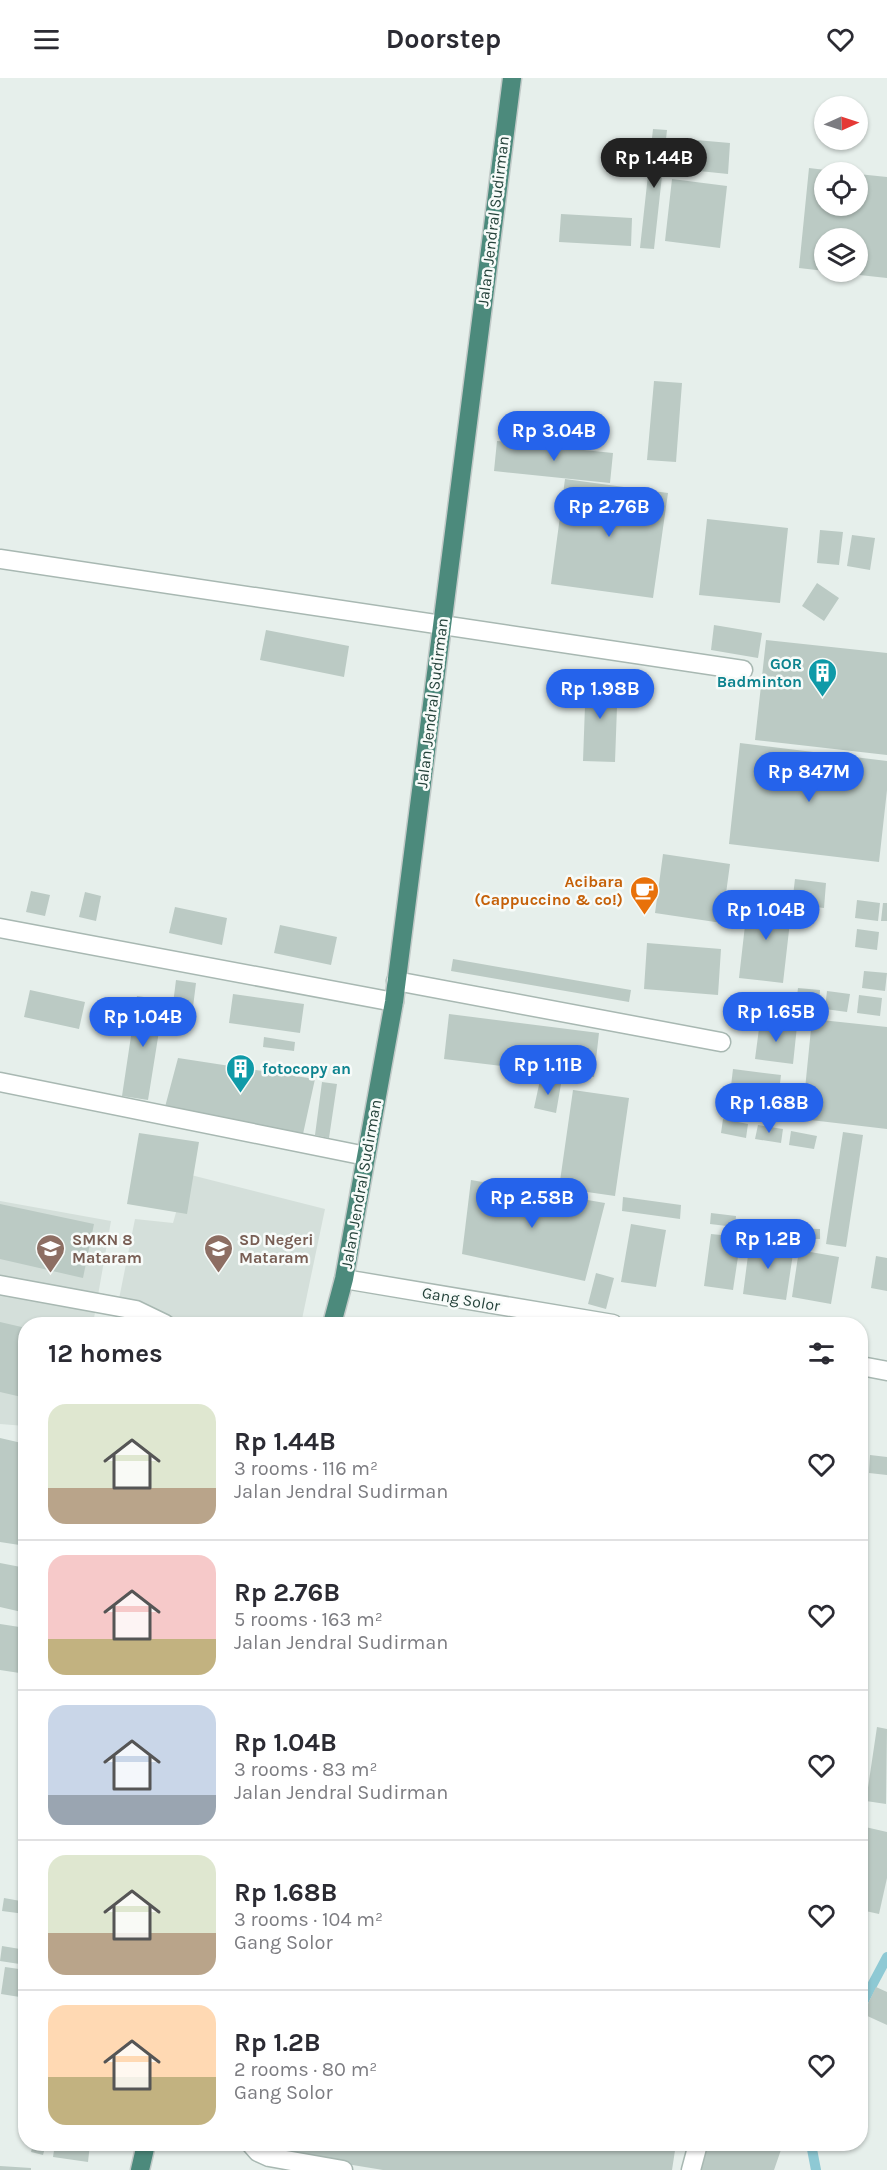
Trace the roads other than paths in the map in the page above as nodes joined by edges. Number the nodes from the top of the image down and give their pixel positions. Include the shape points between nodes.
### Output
1 (512, 78) edge
2 (0, 559) edge
3 (442, 627) junction
4 (743, 670) dead end
5 (0, 928) edge
6 (396, 981) junction
7 (394, 1002) junction
8 (721, 1041) dead end
9 (0, 1082) edge
10 (366, 1156) junction
11 (344, 1279) junction
12 (0, 1285) edge
13 (150, 1317) edge
14 (334, 1317) edge
15 (571, 1317) edge
16 (868, 1367) edge
17 (887, 1371) edge
18 (144, 2151) edge
19 (257, 2151) edge
20 (696, 2151) edge
21 (140, 2170) edge
22 (343, 2170) edge
23 (691, 2170) edge

1 - 3 highway, Jalan Jendral Sudirman
2 - 3 street
3 - 4 street
3 - 6 highway, Jalan Jendral Sudirman
5 - 7 street
6 - 7 highway, Jalan Jendral Sudirman
6 - 8 street
7 - 10 highway, Jalan Jendral Sudirman
9 - 10 street
10 - 11 highway, Jalan Jendral Sudirman
11 - 14 highway, Jalan Jendral Sudirman
11 - 15 street, Gang Solor
12 - 13 street via 136,1310
16 - 17 street
18 - 21 highway
19 - 22 street via 269,2157
20 - 23 street

